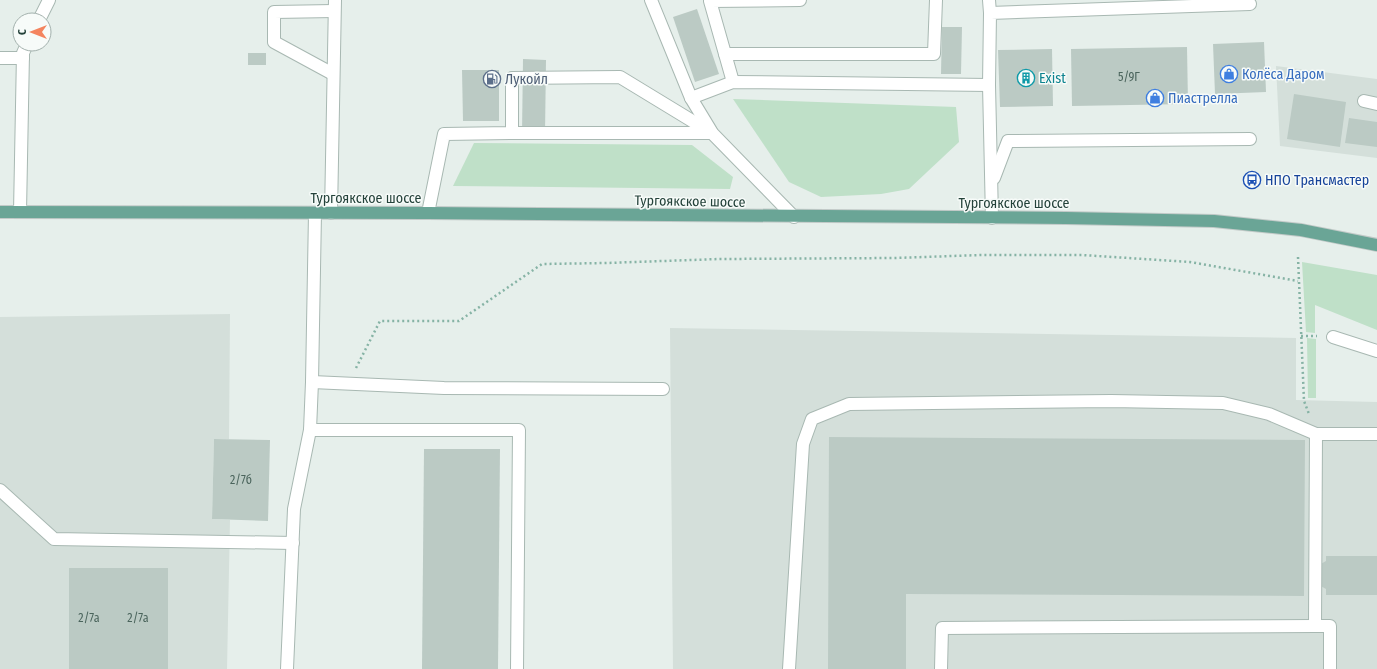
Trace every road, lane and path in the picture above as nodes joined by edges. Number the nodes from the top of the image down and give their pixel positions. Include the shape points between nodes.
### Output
1 (49, 0) edge
2 (651, 0) edge
3 (800, 0) edge
4 (936, 0) edge
5 (989, 0) edge
6 (1250, 4) dead end
7 (334, 6) edge
8 (43, 12) edge
9 (990, 13) junction
10 (23, 52) edge
11 (725, 54) junction
12 (0, 58) edge
13 (23, 58) junction
14 (333, 74) junction
15 (733, 82) junction
16 (989, 85) junction
17 (691, 98) junction
18 (1364, 101) dead end
19 (1377, 104) edge
20 (512, 133) junction
21 (712, 133) junction
22 (1250, 139) dead end
23 (991, 184) junction
24 (0, 212) edge
25 (20, 212) junction
26 (315, 213) junction
27 (331, 213) junction
28 (428, 213) junction
29 (794, 217) junction
30 (992, 218) junction
31 (1377, 245) edge
32 (1298, 257) dead end
33 (1298, 281) junction
34 (1333, 337) dead end
35 (1377, 352) edge
36 (312, 382) junction
37 (349, 383) junction
38 (663, 389) dead end
39 (1304, 401) dead end
40 (310, 430) junction
41 (1316, 434) junction
42 (1377, 434) edge
43 (0, 490) edge
44 (293, 543) junction
45 (1315, 626) junction
46 (287, 669) edge
47 (517, 669) edge
48 (789, 669) edge
49 (941, 669) edge
50 (1330, 669) edge

1 - 8 lane
2 - 17 lane
3 - 11 lane via 710,1
4 - 11 lane via 934,54
5 - 9 lane
6 - 9 lane
7 - 14 lane
7 - 14 lane via 274,12 274,42
9 - 16 lane
10 - 13 lane
11 - 15 lane
12 - 13 lane
13 - 25 lane
14 - 27 lane
15 - 16 lane
15 - 17 lane
16 - 23 lane
17 - 21 lane
18 - 19 lane
20 - 21 lane
20 - 21 lane via 512,78 620,77
20 - 28 lane via 444,134
21 - 29 lane
22 - 23 lane via 1008,141
23 - 30 lane
24 - 25 main road, Тургоякское шоссе
25 - 26 main road, Тургоякское шоссе
26 - 27 main road, Тургоякское шоссе
26 - 36 lane
27 - 28 main road, Тургоякское шоссе
28 - 29 main road, Тургоякское шоссе
29 - 30 main road, Тургоякское шоссе
30 - 31 main road, Тургоякское шоссе via 1214,221 1301,230
32 - 33 path
33 - 37 path via 1190,262 1082,256 981,255 542,264 459,321 380,321
33 - 39 path
34 - 35 lane
36 - 37 lane
36 - 40 lane
37 - 38 lane via 444,388
40 - 44 lane via 294,509
40 - 47 lane via 519,430
41 - 42 lane
41 - 45 lane
41 - 48 lane via 1269,414 1223,403 1111,401 849,404 812,419 803,444
43 - 44 lane via 54,540
44 - 46 lane
45 - 49 lane via 942,628
45 - 50 lane via 1330,626

